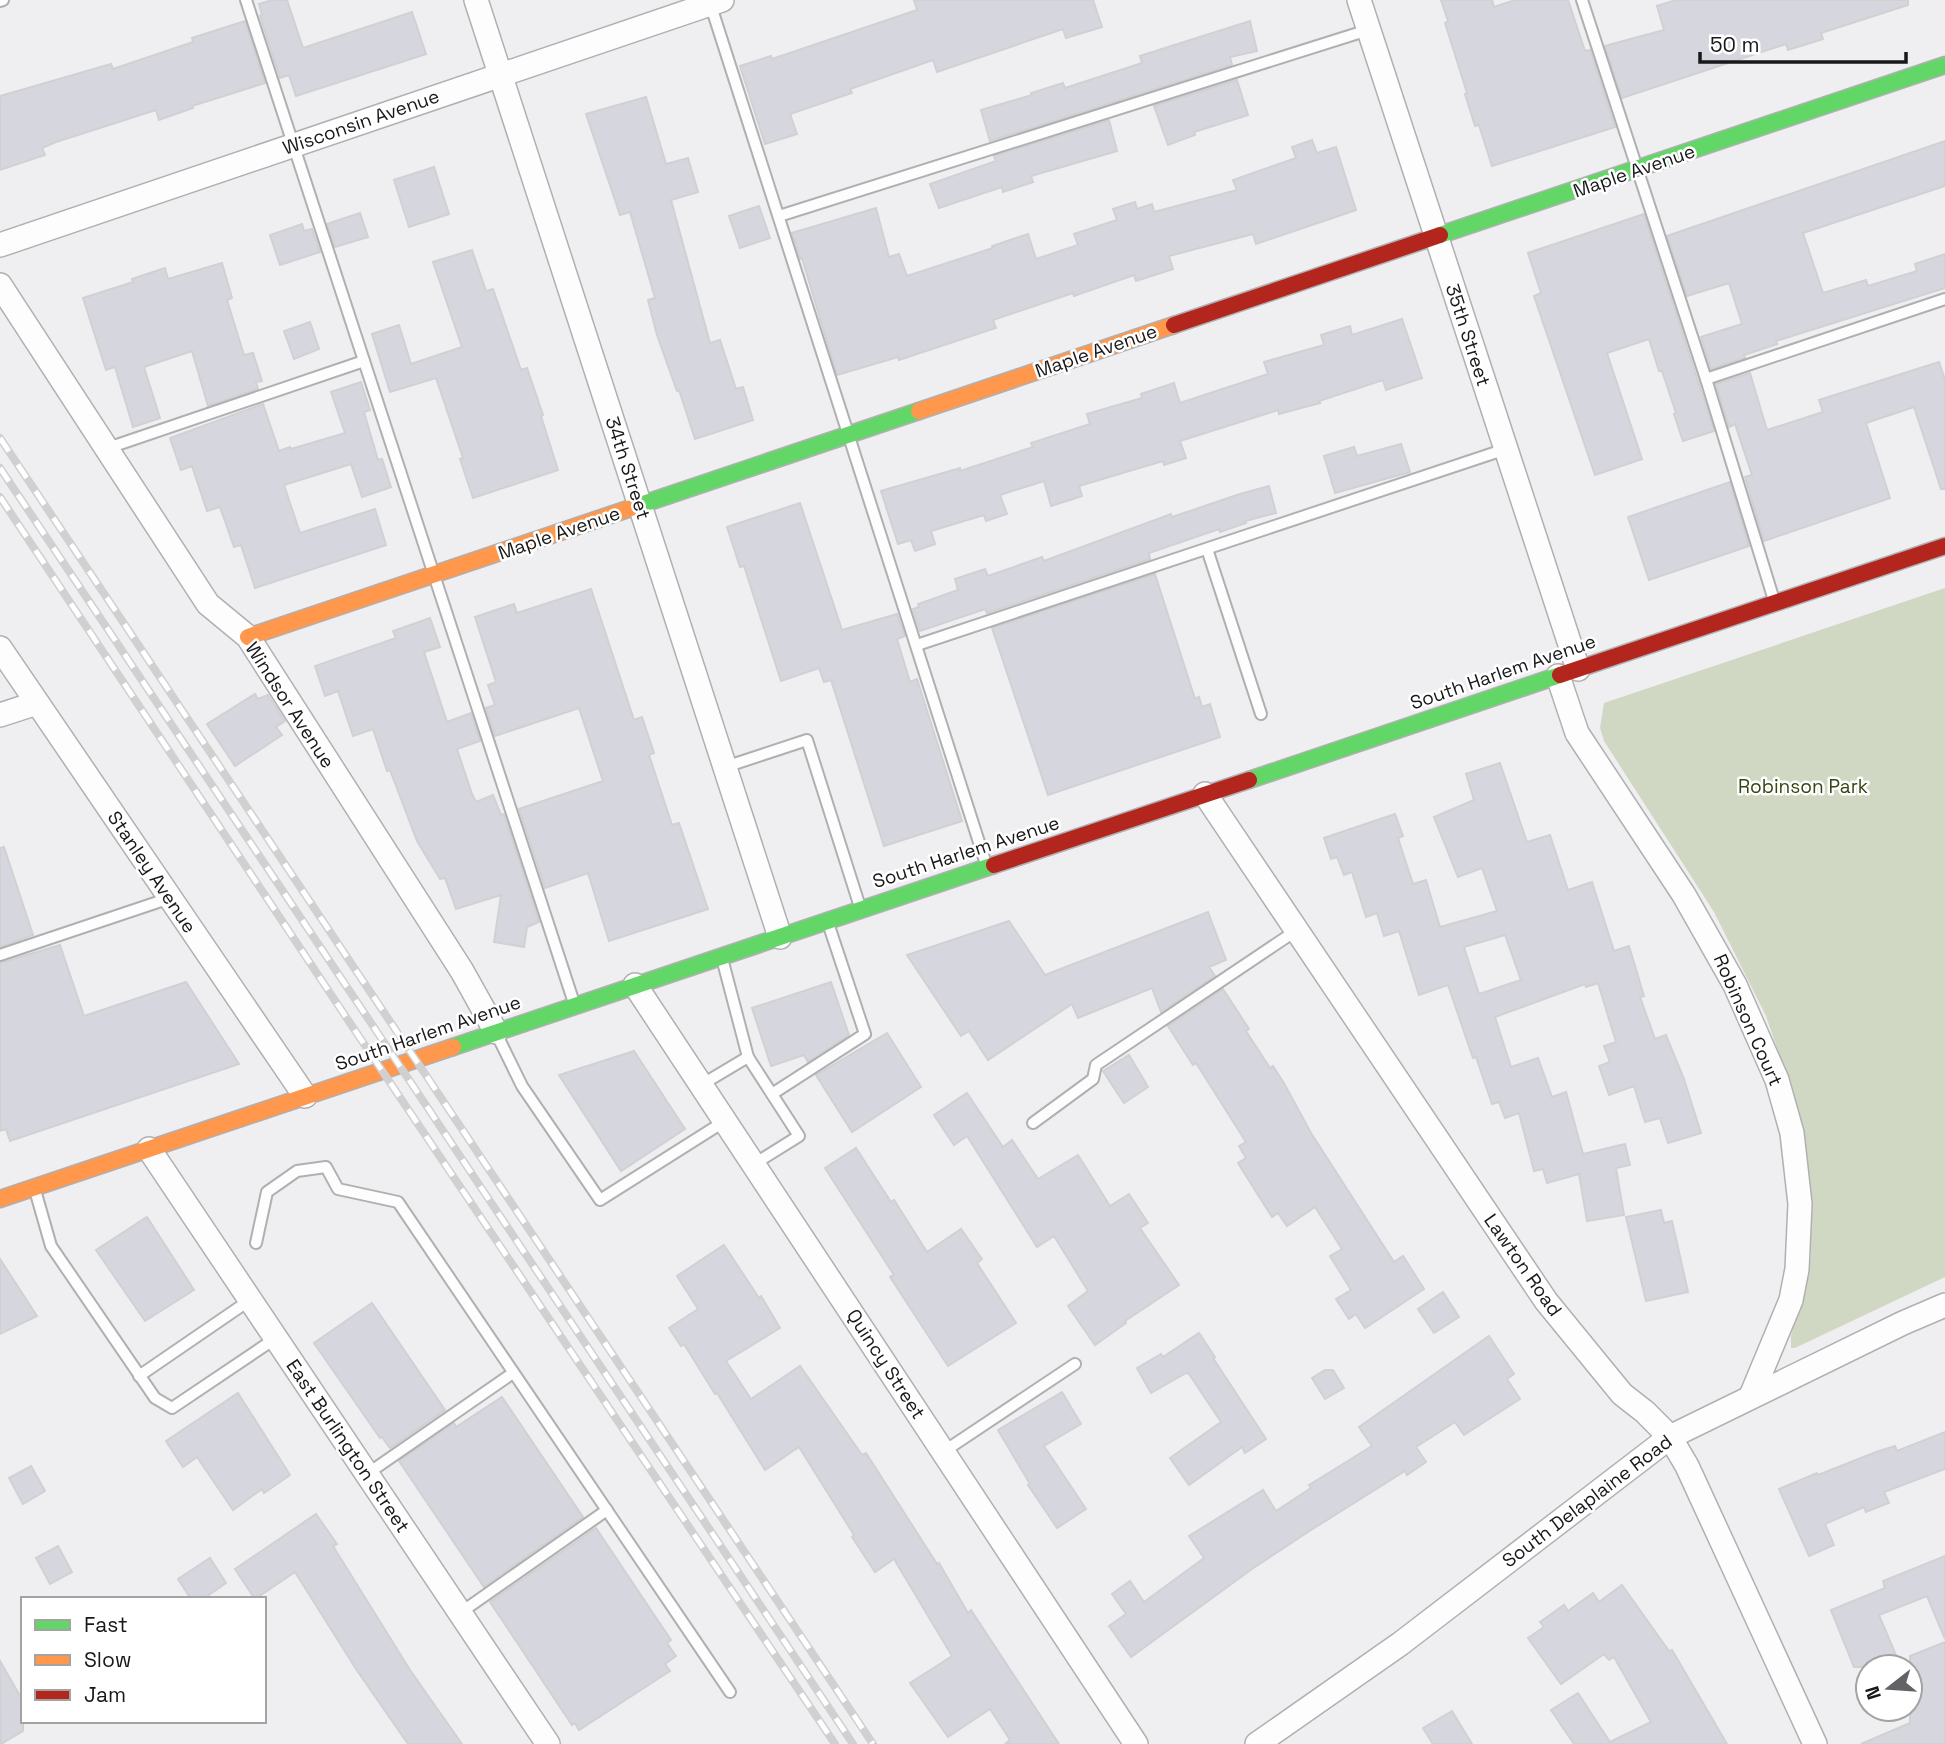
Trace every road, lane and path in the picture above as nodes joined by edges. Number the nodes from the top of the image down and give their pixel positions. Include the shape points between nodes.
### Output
1 (246, 0) edge
2 (475, 0) edge
3 (1359, 0) edge
4 (1582, 0) edge
5 (713, 1) edge
6 (1368, 30) junction
7 (1945, 65) edge
8 (500, 75) junction
9 (293, 145) junction
10 (1639, 170) junction
11 (779, 216) junction
12 (1436, 237) junction
13 (0, 245) edge
14 (0, 285) edge
15 (1945, 299) edge
16 (363, 360) junction
17 (1706, 379) junction
18 (849, 435) junction
19 (105, 449) junction
20 (1506, 449) junction
21 (640, 505) junction
22 (1945, 546) edge
23 (1207, 549) junction
24 (433, 575) junction
25 (1774, 603) junction
26 (247, 638) junction
27 (916, 645) junction
28 (0, 648) edge
29 (1568, 673) junction
30 (37, 703) junction
31 (1261, 714) dead end
32 (0, 715) edge
33 (725, 767) junction
34 (1205, 794) junction
35 (987, 867) junction
36 (171, 898) junction
37 (860, 910) junction
38 (827, 921) junction
39 (1297, 930) junction
40 (780, 937) junction
41 (0, 955) edge
42 (721, 957) junction
43 (635, 985) junction
44 (575, 1006) junction
45 (496, 1032) junction
46 (748, 1057) junction
47 (701, 1085) junction
48 (772, 1094) junction
49 (305, 1096) junction
50 (725, 1121) junction
51 (1033, 1123) dead end
52 (149, 1149) junction
53 (754, 1164) junction
54 (34, 1188) junction
55 (0, 1199) edge
56 (256, 1243) dead end
57 (250, 1300) junction
58 (1945, 1305) edge
59 (276, 1338) junction
60 (1075, 1364) dead end
61 (513, 1373) junction
62 (139, 1376) junction
63 (1751, 1396) junction
64 (1670, 1437) junction
65 (943, 1452) junction
66 (367, 1474) junction
67 (607, 1510) junction
68 (460, 1614) junction
69 (730, 1692) dead end
70 (548, 1744) edge
71 (1136, 1744) edge
72 (1258, 1744) edge
73 (1815, 1744) edge

1 - 9 lane
2 - 8 street, 34th Street
3 - 6 street, 35th Street
4 - 10 lane
5 - 8 street, Wisconsin Avenue
5 - 11 lane
6 - 11 lane
6 - 12 street, 35th Street
7 - 10 main road, Maple Avenue
8 - 9 street, Wisconsin Avenue
8 - 21 street, 34th Street
9 - 13 street, Wisconsin Avenue
9 - 16 lane
10 - 12 main road, Maple Avenue
10 - 17 lane
11 - 18 lane
12 - 18 main road, Maple Avenue
12 - 20 street, 35th Street
14 - 19 street, Windsor Avenue
15 - 17 lane
16 - 19 lane
16 - 24 lane
17 - 25 lane
18 - 21 main road, Maple Avenue
18 - 27 lane
19 - 26 street, Windsor Avenue via 208,604
20 - 23 lane
20 - 29 street, 35th Street
21 - 24 main road, Maple Avenue
21 - 33 street, 34th Street
22 - 25 main road, South Harlem Avenue
23 - 27 lane
23 - 31 lane
24 - 26 main road, Maple Avenue
24 - 44 lane
25 - 29 main road, South Harlem Avenue
26 - 45 street, Windsor Avenue via 462,971
27 - 35 lane
28 - 30 street, Stanley Avenue
29 - 34 main road, South Harlem Avenue
29 - 63 street, Robinson Court via 1577,733 1684,895 1735,985 1777,1080 1788,1119 1801,1204 1797,1269 1791,1300
30 - 32 street
30 - 36 street, Stanley Avenue
33 - 37 lane via 807,740
33 - 40 street, 34th Street
34 - 35 main road, South Harlem Avenue
34 - 39 street, Lawton Road
35 - 37 main road, South Harlem Avenue
36 - 41 lane
36 - 49 street, Stanley Avenue
37 - 38 main road, South Harlem Avenue
38 - 40 main road, South Harlem Avenue
38 - 48 lane via 865,1034
39 - 51 lane via 1096,1065 1093,1079
39 - 64 street, Lawton Road via 1546,1301 1622,1394
40 - 42 main road, South Harlem Avenue
42 - 43 main road, South Harlem Avenue
42 - 46 lane
43 - 44 main road, South Harlem Avenue
43 - 47 street, Quincy Street
44 - 45 main road, South Harlem Avenue
45 - 49 main road, South Harlem Avenue
45 - 50 lane via 522,1086 600,1200
46 - 47 lane
46 - 48 lane
47 - 50 street, Quincy Street
48 - 53 lane via 799,1136
49 - 52 main road, South Harlem Avenue
50 - 53 street, Quincy Street
52 - 54 main road, South Harlem Avenue
52 - 57 street, East Burlington Street
53 - 65 street, Quincy Street
54 - 55 main road, South Harlem Avenue
54 - 62 lane via 51,1245
56 - 61 lane via 267,1192 297,1171 326,1167 338,1189 398,1202
57 - 59 street, East Burlington Street
57 - 62 lane
58 - 63 street, South Delaplaine Road
59 - 62 lane via 172,1408 155,1398
59 - 66 street, East Burlington Street
60 - 65 lane
61 - 66 lane
61 - 67 lane
63 - 64 street, South Delaplaine Road
64 - 72 street, South Delaplaine Road via 1400,1644
64 - 73 street, Lawton Road
65 - 71 street, Quincy Street
66 - 68 street, East Burlington Street
67 - 68 lane
67 - 69 lane
68 - 70 street, East Burlington Street

